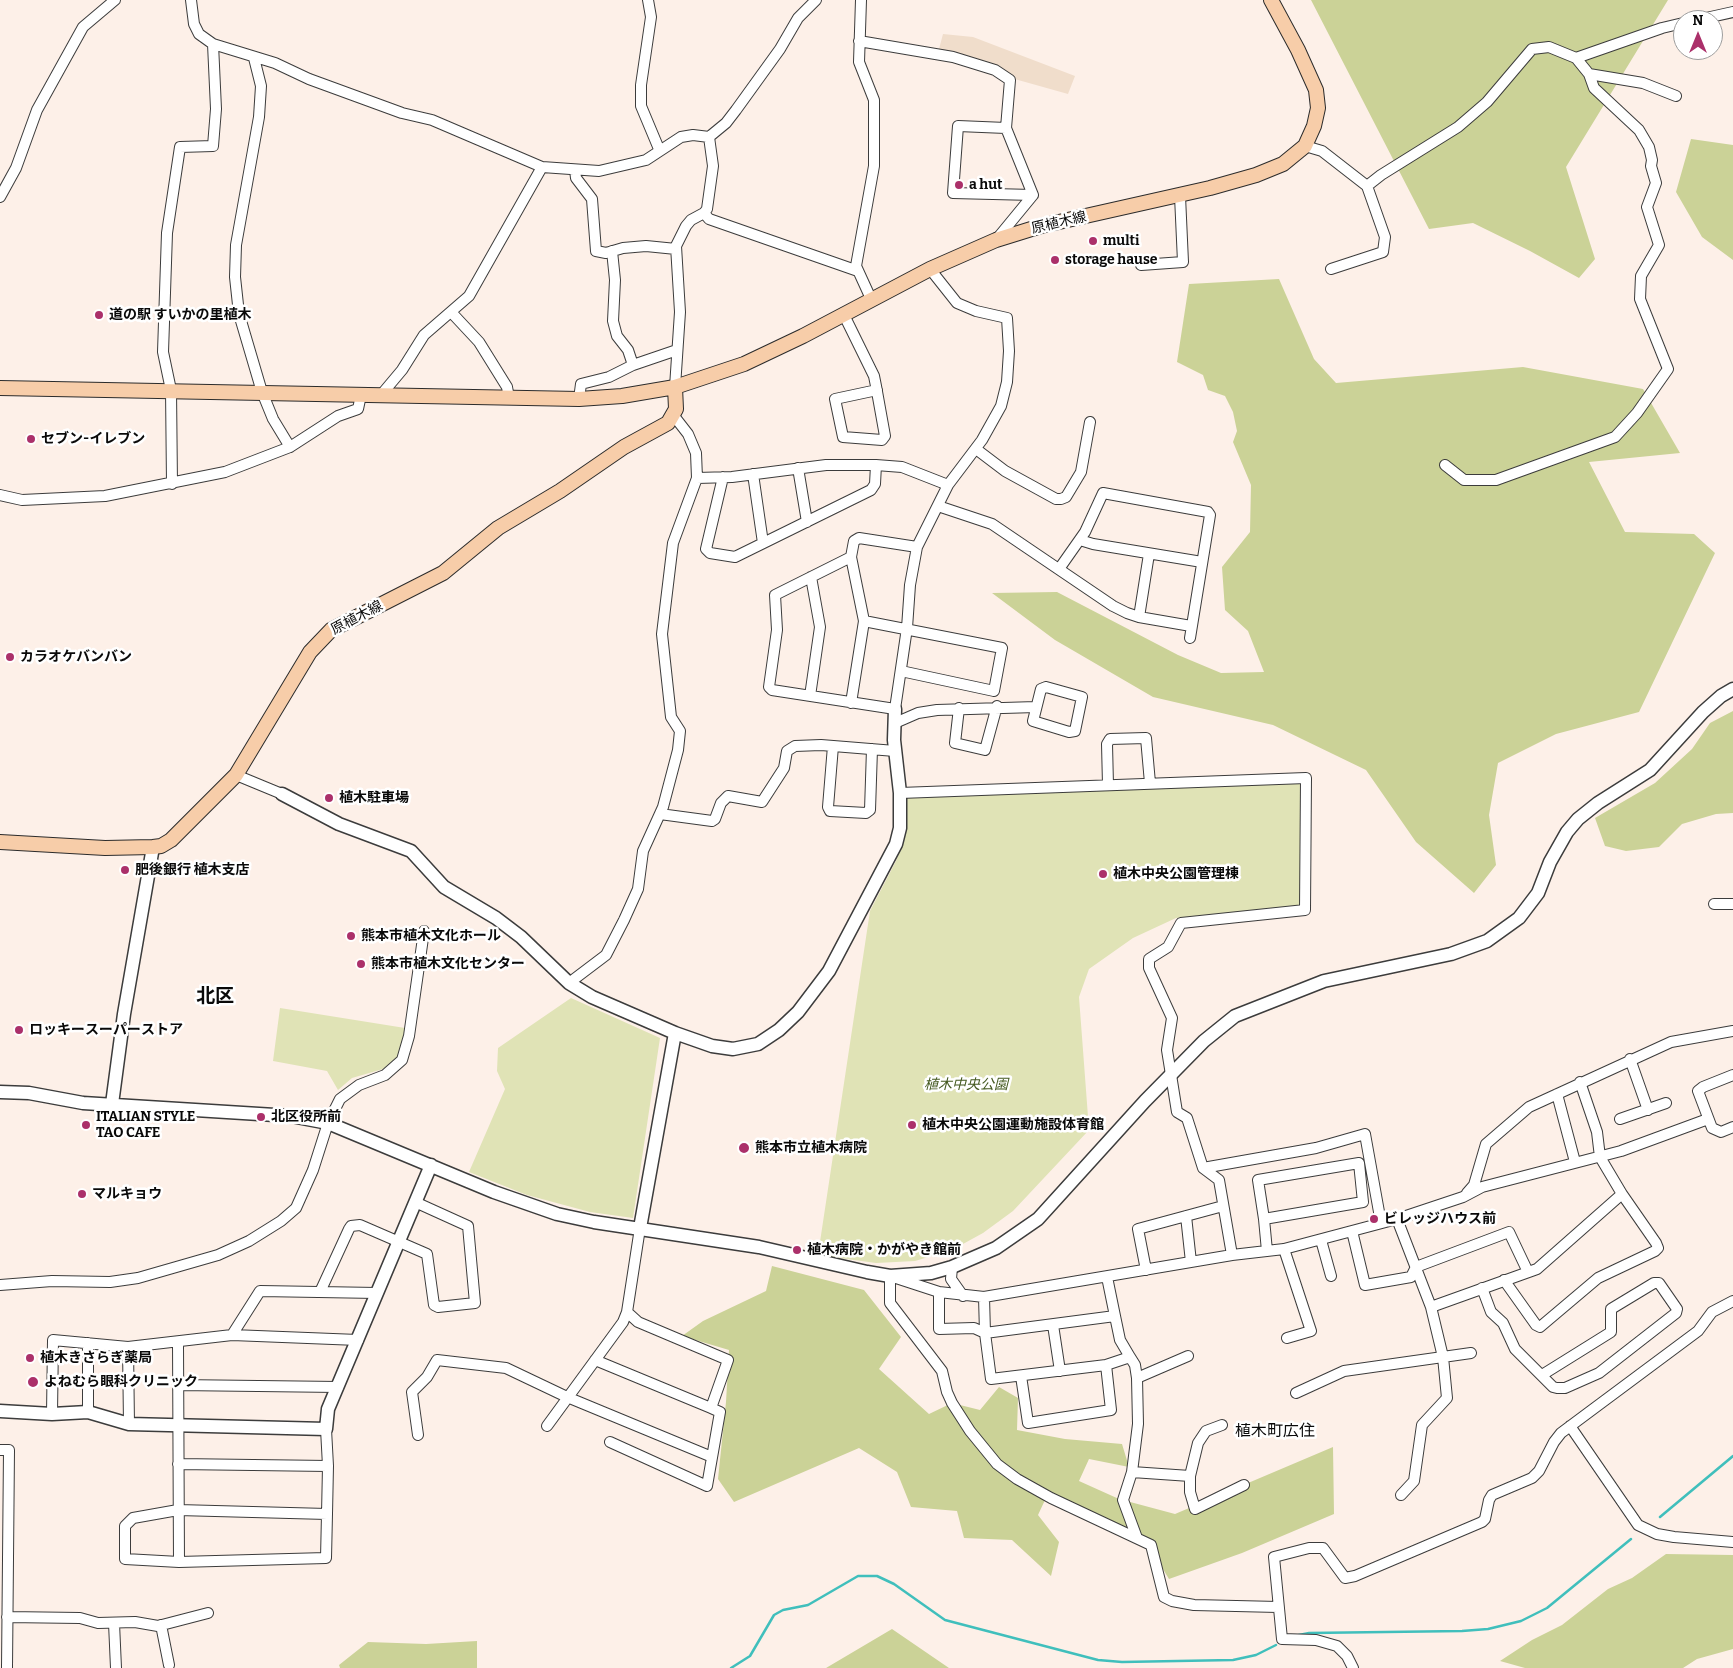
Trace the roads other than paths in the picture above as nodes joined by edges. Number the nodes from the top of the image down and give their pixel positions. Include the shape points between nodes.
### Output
1 (115, 0) edge
2 (190, 0) edge
3 (648, 0) edge
4 (816, 0) edge
5 (861, 0) edge
6 (1271, 0) edge
7 (1673, 25) edge
8 (859, 41) junction
9 (213, 44) junction
10 (254, 58) junction
11 (1576, 58) junction
12 (1589, 74) junction
13 (1676, 96) dead end
14 (1006, 128) junction
15 (709, 137) junction
16 (1304, 146) junction
17 (659, 149) junction
18 (542, 166) junction
19 (576, 170) junction
20 (1367, 186) junction
21 (1033, 195) junction
22 (1180, 196) junction
23 (0, 197) edge
24 (704, 213) junction
25 (996, 240) junction
26 (676, 249) junction
27 (612, 251) junction
28 (1140, 265) dead end
29 (930, 269) junction
30 (1331, 269) dead end
31 (858, 271) junction
32 (872, 301) junction
33 (451, 312) junction
34 (844, 315) junction
35 (677, 350) junction
36 (633, 365) junction
37 (675, 387) junction
38 (0, 388) edge
39 (171, 390) junction
40 (877, 390) junction
41 (262, 392) junction
42 (361, 395) junction
43 (381, 395) junction
44 (509, 398) junction
45 (579, 399) junction
46 (674, 416) junction
47 (1090, 422) dead end
48 (290, 447) junction
49 (976, 449) junction
50 (876, 465) junction
51 (1445, 465) dead end
52 (798, 468) junction
53 (753, 474) junction
54 (723, 477) junction
55 (697, 478) junction
56 (172, 484) junction
57 (948, 485) junction
58 (0, 495) edge
59 (938, 506) junction
60 (807, 522) junction
61 (1080, 540) junction
62 (763, 543) junction
63 (917, 547) junction
64 (1149, 554) junction
65 (851, 557) junction
66 (1202, 562) junction
67 (1059, 569) junction
68 (811, 577) junction
69 (1138, 617) junction
70 (864, 621) junction
71 (1191, 626) junction
72 (908, 628) junction
73 (1190, 638) dead end
74 (901, 671) junction
75 (1733, 689) edge
76 (994, 691) junction
77 (810, 696) junction
78 (851, 703) junction
79 (994, 706) junction
80 (1036, 707) junction
81 (960, 708) junction
82 (895, 709) junction
83 (895, 723) junction
84 (833, 746) junction
85 (872, 749) junction
86 (895, 751) junction
87 (236, 775) junction
88 (1150, 784) junction
89 (1108, 785) junction
90 (900, 793) junction
91 (282, 794) joint
92 (660, 814) junction
93 (0, 842) edge
94 (153, 847) junction
95 (1714, 904) dead end
96 (1733, 904) edge
97 (424, 931) dead end
98 (569, 983) junction
99 (1733, 1031) edge
100 (675, 1033) junction
101 (1630, 1059) junction
102 (1733, 1075) edge
103 (1170, 1076) junction
104 (1580, 1082) junction
105 (0, 1092) edge
106 (1557, 1094) junction
107 (1666, 1103) dead end
108 (112, 1104) junction
109 (1648, 1110) junction
110 (1620, 1119) dead end
111 (1708, 1119) junction
112 (328, 1123) junction
113 (1733, 1126) edge
114 (1600, 1157) junction
115 (1575, 1162) junction
116 (431, 1165) junction
117 (1203, 1168) junction
118 (1622, 1194) junction
119 (1463, 1197) junction
120 (415, 1202) junction
121 (1223, 1206) junction
122 (1186, 1216) junction
123 (1264, 1219) junction
124 (1397, 1219) junction
125 (1380, 1223) junction
126 (640, 1228) junction
127 (1352, 1231) junction
128 (1321, 1240) junction
129 (399, 1241) junction
130 (1284, 1249) junction
131 (1267, 1251) junction
132 (1232, 1255) junction
133 (1191, 1262) junction
134 (952, 1267) junction
135 (1416, 1267) junction
136 (1146, 1270) junction
137 (1528, 1272) junction
138 (890, 1276) junction
139 (1331, 1276) dead end
140 (1107, 1277) junction
141 (1504, 1280) junction
142 (0, 1285) edge
143 (1482, 1288) junction
144 (320, 1292) junction
145 (939, 1292) junction
146 (377, 1293) junction
147 (963, 1296) junction
148 (984, 1297) junction
149 (1733, 1301) edge
150 (1431, 1307) junction
151 (627, 1312) junction
152 (1115, 1316) junction
153 (1053, 1325) junction
154 (985, 1333) junction
155 (232, 1334) junction
156 (1286, 1338) dead end
157 (358, 1340) junction
158 (178, 1342) junction
159 (88, 1343) junction
160 (128, 1347) junction
161 (1471, 1353) dead end
162 (1188, 1356) dead end
163 (1130, 1357) junction
164 (1443, 1357) junction
165 (595, 1360) junction
166 (1106, 1365) junction
167 (1060, 1371) junction
168 (1021, 1376) junction
169 (1542, 1376) junction
170 (1137, 1378) junction
171 (178, 1385) junction
172 (338, 1387) junction
173 (1296, 1394) dead end
174 (568, 1397) junction
175 (712, 1408) junction
176 (0, 1411) edge
177 (88, 1412) junction
178 (52, 1414) junction
179 (129, 1424) junction
180 (1222, 1425) dead end
181 (177, 1426) junction
182 (547, 1426) dead end
183 (1570, 1426) junction
184 (326, 1429) junction
185 (418, 1435) dead end
186 (610, 1442) dead end
187 (0, 1450) edge
188 (712, 1457) junction
189 (178, 1464) junction
190 (328, 1466) junction
191 (1132, 1472) junction
192 (1190, 1476) junction
193 (1244, 1485) dead end
194 (1401, 1495) dead end
195 (178, 1510) junction
196 (327, 1514) junction
197 (1137, 1538) junction
198 (1733, 1542) edge
199 (179, 1562) junction
200 (1278, 1607) junction
201 (208, 1613) dead end
202 (7, 1617) junction
203 (114, 1623) junction
204 (162, 1625) junction
205 (168, 1665) dead end
206 (7, 1668) edge
207 (116, 1668) edge
208 (1353, 1668) edge

1 - 23 street via 83,27 37,110 16,168
2 - 9 street via 199,34
3 - 17 street via 651,17 641,106
4 - 15 street via 798,18 780,49 726,123
5 - 8 street
6 - 16 main road, 原植木線 via 1316,90 1318,108
7 - 11 street
8 - 14 street via 953,57 995,70 1010,80
8 - 31 street via 859,62 874,100 874,166 857,250
9 - 10 street
9 - 39 street via 216,109 213,146 180,147 166,233 163,352
10 - 18 street via 275,63 402,113 432,120
10 - 41 street via 261,86 259,117 236,245 235,277 239,314
11 - 12 street
11 - 20 street via 1549,47 1532,50 1488,102 1458,127
12 - 13 street via 1643,83
12 - 51 street via 1594,88 1639,130 1651,153 1656,183 1647,207 1659,244 1641,276 1640,299 1668,369 1615,438 1496,480 1464,480
14 - 21 street
14 - 21 street via 958,126 953,193
15 - 17 street via 687,135
15 - 24 street via 713,171
16 - 20 street via 1322,151
16 - 22 main road, 原植木線 via 1283,164
17 - 19 street via 646,160 622,167
18 - 19 street
18 - 33 street via 469,296
19 - 27 street via 576,178 592,199 595,249 602,253
20 - 30 street via 1384,237 1383,252
21 - 25 street
22 - 25 main road, 原植木線 via 1041,226
22 - 28 street via 1183,262
24 - 26 street via 686,226
24 - 31 street via 709,219
25 - 29 main road, 原植木線
26 - 27 street via 646,246
26 - 35 street via 680,312
27 - 36 street via 615,280 613,322
29 - 32 main road, 原植木線
29 - 49 street via 957,304 1007,318 1010,351 1007,382 1001,406
31 - 32 street
32 - 34 main road, 原植木線
33 - 43 street via 424,335 402,370
33 - 44 street via 479,342 507,387
34 - 37 main road, 原植木線 via 744,364
34 - 40 street via 874,376
35 - 36 street
35 - 37 street
36 - 45 street via 609,377 581,384
37 - 45 main road, 原植木線
37 - 46 main road
38 - 39 main road, 原植木線
39 - 41 main road, 原植木線
39 - 56 street
40 - 40 street via 884,439 843,438 836,399
41 - 42 main road, 原植木線
41 - 48 street via 272,419
42 - 43 main road, 原植木線
42 - 48 street via 358,409 338,416
43 - 44 main road, 原植木線
44 - 45 main road, 原植木線
46 - 55 street via 688,434 696,453
46 - 87 main road, 原植木線 via 668,423 624,447 498,528 443,573 331,630 310,652
47 - 49 street via 1081,472 1066,497 1061,499 1005,471
48 - 56 street via 225,472
49 - 57 street
50 - 52 street
50 - 57 street via 902,467
50 - 60 street via 875,484 871,490
52 - 53 street
52 - 60 street
53 - 54 street
53 - 62 street
54 - 55 street
54 - 62 street via 706,546 708,552 735,557
55 - 92 street via 673,543 662,634 671,717 680,730 678,750
56 - 58 street via 105,496 22,500
57 - 59 street
59 - 63 street
59 - 67 street via 992,524
60 - 62 street
61 - 64 street
61 - 66 street via 1103,494 1204,510 1210,515
61 - 67 street
63 - 65 street via 857,538
63 - 72 street via 910,585
64 - 66 street
64 - 69 street
65 - 68 street
65 - 70 street
66 - 71 street
67 - 69 street via 1113,606
68 - 77 street via 820,627
68 - 77 street via 777,592 774,597 777,630 768,684 772,690
69 - 71 street
70 - 72 street
70 - 78 street
71 - 73 street
72 - 74 street
72 - 76 street via 1000,646 1002,650
74 - 76 street
74 - 82 street
75 - 103 street via 1703,712 1650,770 1578,819 1550,862 1538,893 1519,918 1487,941 1450,954 1324,982 1235,1016 1204,1041
76 - 79 street
77 - 78 street
78 - 82 street
79 - 80 street
79 - 81 street
79 - 81 street via 985,750 955,743
80 - 80 street via 1033,718 1036,723 1072,732 1082,697 1043,688
81 - 83 street via 925,711
82 - 83 street
83 - 86 street
84 - 85 street
84 - 85 street via 830,811 866,813 870,810
84 - 92 street via 813,744 789,749 784,768 762,802 728,796 713,821
85 - 86 street
86 - 90 street
87 - 91 street
87 - 94 main road, 原植木線 via 181,831 161,846
88 - 89 street
88 - 89 street via 1146,738 1110,739 1107,744
88 - 103 street via 1306,778 1305,910 1181,923 1168,946 1149,959 1172,1018 1167,1050
89 - 90 street
90 - 100 street via 900,828 896,844 829,971 798,1012 758,1044 733,1049 712,1046
91 - 98 street via 339,824 411,851 444,887 521,937
92 - 98 street via 643,851 638,889 606,955
93 - 94 main road, 原植木線 via 105,848
94 - 108 street
95 - 96 street
97 - 112 street via 409,1036 402,1060 385,1076 359,1085 340,1099
98 - 100 street via 592,997
99 - 101 street via 1671,1042
100 - 126 street
101 - 104 street
101 - 109 street
102 - 111 street via 1699,1089 1698,1095
103 - 117 street via 1177,1112 1187,1118
103 - 134 street via 1038,1219 996,1248
104 - 106 street
104 - 114 street via 1597,1132
105 - 108 street
106 - 115 street
106 - 119 street via 1529,1107 1489,1140 1481,1156 1474,1186
107 - 109 street
108 - 112 street via 291,1116
109 - 110 street
111 - 113 street via 1720,1132
111 - 114 street
112 - 116 street
112 - 142 street via 296,1208 282,1221 249,1241 218,1256 138,1278 110,1282 52,1281
114 - 115 street
114 - 118 street
115 - 119 street via 1482,1187
116 - 120 street
116 - 126 street via 557,1214
117 - 121 street via 1219,1180
117 - 125 street via 1316,1148 1366,1134
118 - 137 street via 1537,1269
118 - 141 street via 1656,1243 1658,1248 1655,1251 1598,1278 1540,1326 1536,1325
119 - 124 street
120 - 129 street
120 - 129 street via 468,1226 475,1303 434,1306 428,1255
121 - 122 street
121 - 132 street
122 - 133 street
122 - 136 street via 1138,1229
123 - 123 street via 1258,1180 1359,1163 1363,1202
123 - 131 street
124 - 125 street
124 - 135 street
125 - 127 street
126 - 138 street via 760,1247
126 - 151 street
127 - 128 street
127 - 135 street via 1366,1285 1411,1277
128 - 130 street
128 - 139 street
129 - 144 street via 360,1225 352,1226
129 - 146 street
130 - 131 street
130 - 156 street via 1311,1331
131 - 132 street
132 - 133 street
133 - 136 street
134 - 138 street via 931,1273
134 - 147 street via 951,1279
135 - 137 street via 1509,1232
135 - 150 street
136 - 140 street
137 - 141 street
138 - 145 street
138 - 197 street via 890,1303 942,1371 952,1403 997,1464 1051,1498
140 - 148 street
140 - 152 street
141 - 143 street
143 - 150 street
143 - 169 street via 1492,1312 1503,1324 1515,1348
144 - 146 street
144 - 155 street via 260,1291
145 - 147 street
145 - 154 street via 939,1329 974,1328
146 - 157 street
147 - 148 street
148 - 154 street
149 - 183 street via 1719,1307 1698,1331
150 - 164 street
151 - 165 street
151 - 175 street via 638,1322 728,1360
152 - 153 street
152 - 163 street via 1120,1340
153 - 154 street
153 - 167 street
154 - 168 street via 991,1380
155 - 157 street
155 - 158 street
157 - 172 street
158 - 160 street
158 - 171 street
159 - 160 street
159 - 177 street
159 - 178 street via 53,1340
160 - 179 street
161 - 164 street
162 - 170 street
163 - 166 street
163 - 170 street
164 - 173 street via 1344,1371
164 - 194 street via 1447,1398 1422,1425 1414,1481
165 - 174 street
165 - 175 street
166 - 167 street
166 - 168 street via 1111,1410 1028,1423
167 - 168 street
169 - 169 street via 1552,1386 1565,1388 1599,1373 1677,1309 1659,1283 1654,1283 1611,1309 1611,1332
170 - 191 street via 1138,1424
171 - 172 street
171 - 181 street
172 - 184 street via 328,1409
174 - 182 street
174 - 185 street via 506,1368 437,1360 427,1377 412,1392
174 - 188 street
175 - 188 street via 720,1412
176 - 178 street
177 - 178 street
177 - 179 street
179 - 181 street
180 - 192 street via 1206,1431 1198,1444
181 - 184 street
181 - 189 street
183 - 198 street via 1638,1525 1657,1534
183 - 200 street via 1554,1442 1532,1478 1492,1495 1482,1522 1426,1547 1345,1578 1323,1548 1309,1548 1274,1557
184 - 190 street
186 - 188 street via 706,1486
187 - 202 street via 9,1450
189 - 190 street
189 - 195 street
190 - 196 street
191 - 192 street
191 - 197 street via 1123,1500
192 - 193 street via 1195,1509
195 - 196 street
195 - 199 street
195 - 199 street via 133,1518 125,1526 125,1559
196 - 199 street via 326,1558
197 - 200 street via 1151,1545 1164,1597 1172,1602
200 - 208 street via 1282,1639 1316,1640 1337,1646
201 - 204 street
202 - 203 street via 80,1618
202 - 206 street
203 - 204 street
203 - 207 street
204 - 205 street

